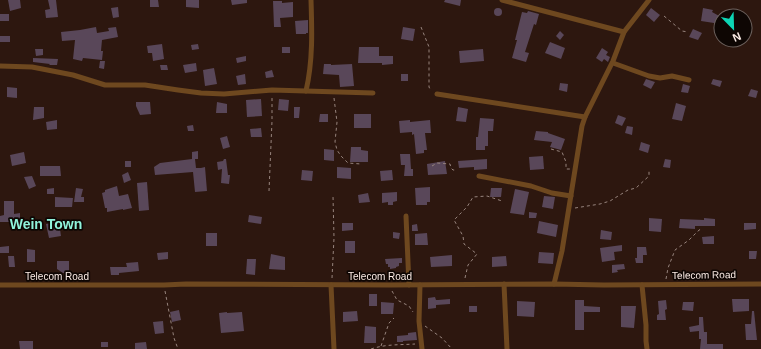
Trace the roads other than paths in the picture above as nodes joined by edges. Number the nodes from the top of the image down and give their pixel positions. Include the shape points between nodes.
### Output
1 (311, 0) edge
2 (502, 0) edge
3 (648, 0) edge
4 (624, 32) junction
5 (613, 63) junction
6 (0, 66) edge
7 (689, 80) dead end
8 (306, 91) junction
9 (373, 93) dead end
10 (437, 94) road end
11 (585, 117) junction
12 (479, 176) dead end
13 (571, 196) junction
14 (406, 216) dead end
15 (504, 284) junction
16 (554, 284) junction
17 (761, 284) edge
18 (0, 285) edge
19 (331, 285) junction
20 (409, 285) junction
21 (420, 285) junction
22 (642, 285) junction
23 (422, 346) edge
24 (334, 349) edge
25 (507, 349) edge
26 (647, 349) edge

1 - 8 street via 310,75
2 - 4 street
3 - 4 street
4 - 5 street
5 - 7 street via 649,76 672,76
5 - 11 street
6 - 8 street via 32,67 73,75 105,85 145,85 224,94 272,90
8 - 9 street
10 - 11 street
11 - 13 street
12 - 13 street
13 - 16 street
14 - 20 street
15 - 16 street, Telecom Road
15 - 21 street, Telecom Road
15 - 25 street
16 - 22 street, Telecom Road
17 - 22 street, Telecom Road
18 - 19 street, Telecom Road
19 - 20 street, Telecom Road
19 - 24 street
20 - 21 street, Telecom Road
21 - 23 street via 419,321
22 - 26 street

